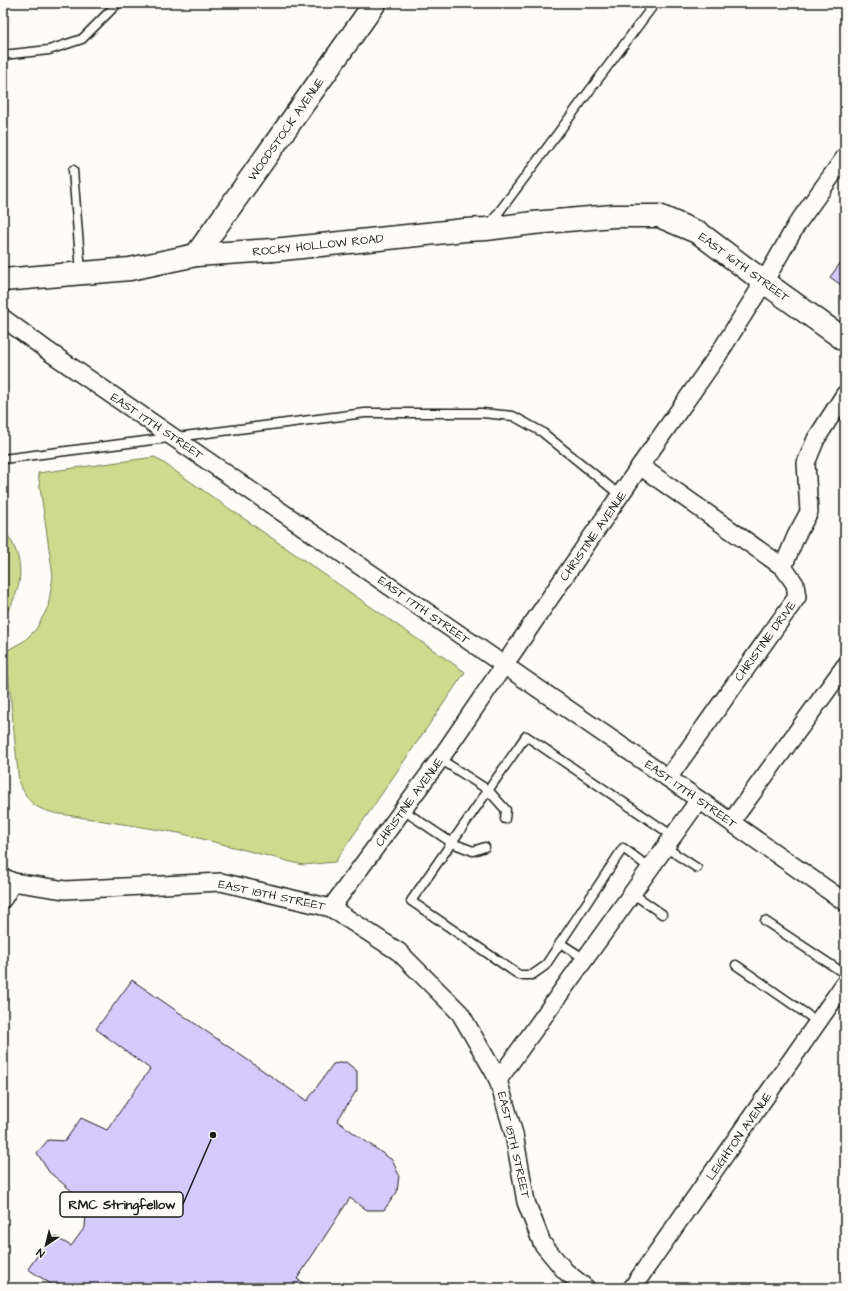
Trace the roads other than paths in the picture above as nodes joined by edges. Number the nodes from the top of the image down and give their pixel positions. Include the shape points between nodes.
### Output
1 (118, 3) edge
2 (375, 3) edge
3 (655, 3) edge
4 (3, 55) edge
5 (845, 157) edge
6 (73, 170) dead end
7 (633, 216) joint
8 (486, 230) junction
9 (196, 255) junction
10 (81, 273) junction
11 (3, 280) edge
12 (764, 282) junction
13 (3, 318) edge
14 (845, 340) edge
15 (845, 394) edge
16 (172, 437) junction
17 (3, 459) edge
18 (640, 466) junction
19 (620, 496) junction
20 (784, 567) junction
21 (504, 666) junction
22 (845, 666) edge
23 (440, 759) junction
24 (668, 778) junction
25 (488, 790) junction
26 (699, 800) junction
27 (403, 810) junction
28 (505, 819) dead end
29 (731, 822) junction
30 (669, 841) junction
31 (452, 843) junction
32 (485, 847) dead end
33 (650, 868) junction
34 (696, 868) dead end
35 (8, 879) edge
36 (632, 893) junction
37 (3, 899) edge
38 (845, 902) edge
39 (331, 908) junction
40 (662, 914) dead end
41 (765, 921) dead end
42 (560, 943) junction
43 (585, 959) junction
44 (736, 965) dead end
45 (845, 974) edge
46 (845, 983) edge
47 (818, 1022) junction
48 (498, 1080) junction
49 (586, 1288) edge
50 (632, 1288) edge

1 - 4 lane via 82,39 49,50
2 - 9 street, WOODSTOCK AVENUE
3 - 8 lane
5 - 12 street, CHRISTINE AVENUE via 797,224
6 - 10 lane
7 - 8 street, ROCKY HOLLOW ROAD via 533,223
7 - 12 street, EAST 16TH STREET via 659,216 699,233
8 - 9 street, ROCKY HOLLOW ROAD
9 - 10 street, ROCKY HOLLOW ROAD via 130,269
10 - 11 street, ROCKY HOLLOW ROAD
12 - 14 street, EAST 16TH STREET
12 - 18 street, CHRISTINE AVENUE via 718,355
13 - 16 street, EAST 17TH STREET
15 - 20 street via 816,439 806,462 809,512
16 - 17 lane
16 - 19 lane via 365,413 482,413 513,416 542,432
16 - 21 street, EAST 17TH STREET
18 - 19 street, CHRISTINE AVENUE
18 - 20 street, CHRISTINE DRIVE
19 - 21 street, CHRISTINE AVENUE
20 - 24 street, CHRISTINE DRIVE via 795,584 798,597
21 - 23 street, CHRISTINE AVENUE
21 - 24 street, EAST 17TH STREET
22 - 29 street
23 - 25 lane
23 - 27 street, CHRISTINE AVENUE
24 - 26 street, EAST 17TH STREET
25 - 28 lane via 506,810
25 - 30 lane via 526,736
25 - 31 lane
26 - 29 street, EAST 17TH STREET
26 - 30 street
27 - 31 lane
27 - 39 street, CHRISTINE AVENUE
29 - 38 street, EAST 17TH STREET
30 - 33 street
30 - 34 lane
31 - 32 lane via 473,851
31 - 42 lane via 412,901 519,975 532,975 545,966
33 - 36 street
33 - 42 lane via 623,848
35 - 37 street
35 - 39 street, EAST 18TH STREET via 65,890 221,882
36 - 40 lane
36 - 43 street
39 - 48 street, EAST 18TH STREET via 399,952 460,1013
41 - 45 lane
42 - 43 lane
43 - 48 street
44 - 47 lane
46 - 47 street, LEIGHTON AVENUE
47 - 50 street, LEIGHTON AVENUE
48 - 49 street, EAST 18TH STREET via 514,1134 526,1202 542,1243 565,1271

